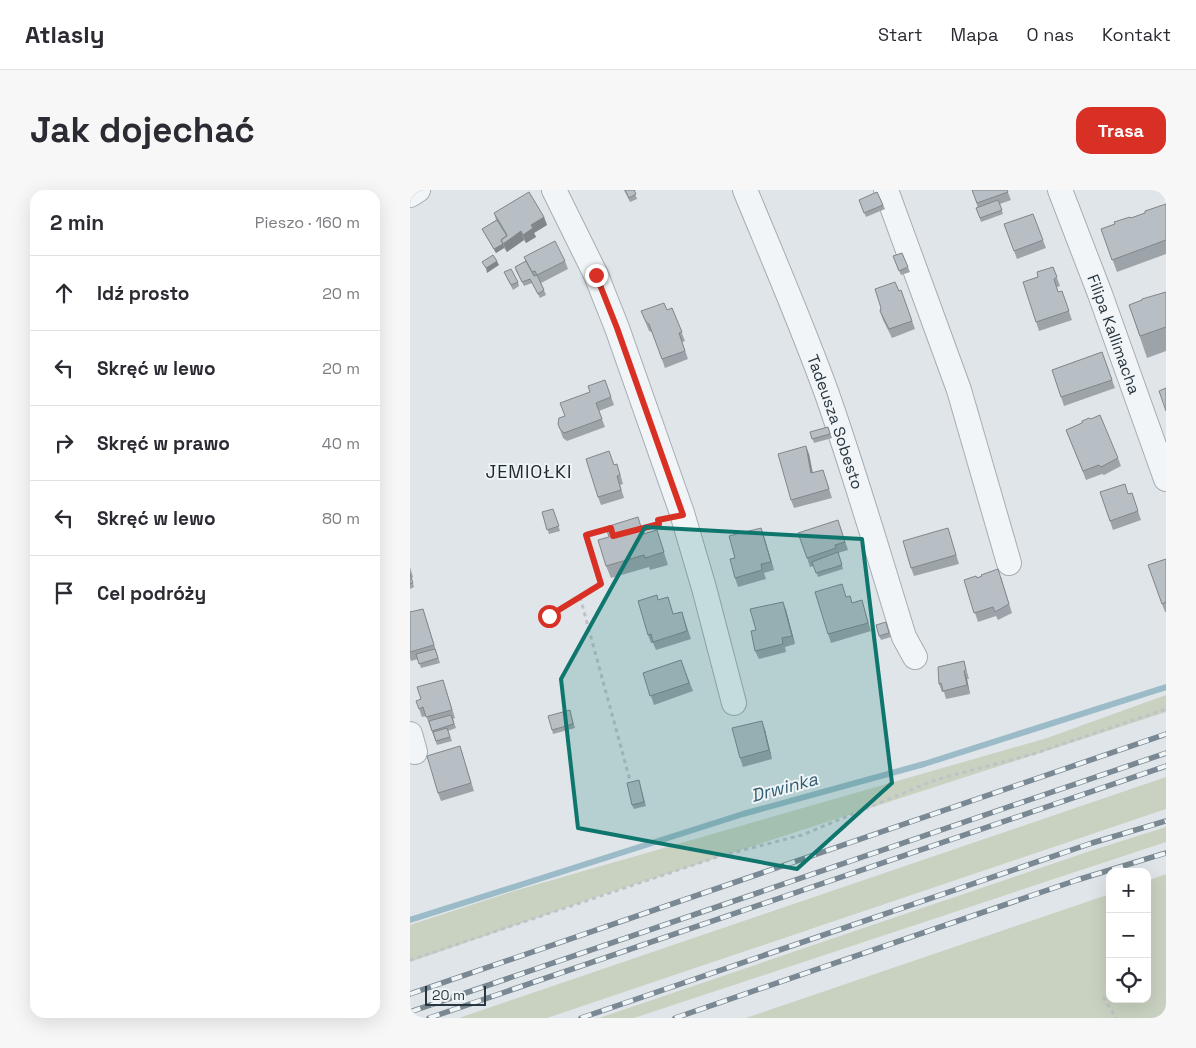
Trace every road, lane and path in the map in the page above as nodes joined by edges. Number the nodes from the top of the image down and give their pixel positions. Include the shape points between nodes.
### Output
1 (418, 190) edge
2 (554, 190) edge
3 (745, 190) edge
4 (886, 190) edge
5 (1060, 190) edge
6 (410, 195) edge
7 (1166, 479) edge
8 (683, 515) junction
9 (632, 531) edge
10 (613, 536) edge
11 (1009, 563) dead end
12 (580, 596) junction
13 (549, 616) dead end
14 (915, 657) dead end
15 (734, 703) dead end
16 (1166, 709) edge
17 (631, 784) edge
18 (410, 960) edge
19 (1103, 997) dead end
20 (1116, 1018) edge

1 - 6 street
2 - 8 street via 610,310
3 - 14 street, Tadeusza Sobesto via 826,392 904,637
4 - 11 street via 959,390
5 - 7 street, Filipa Kallimacha
8 - 9 path via 658,520 659,524
8 - 15 street
10 - 12 path via 611,528 586,535 601,584
12 - 13 path
12 - 17 path
16 - 18 path via 1033,754 936,780 802,835 720,856
19 - 20 path

